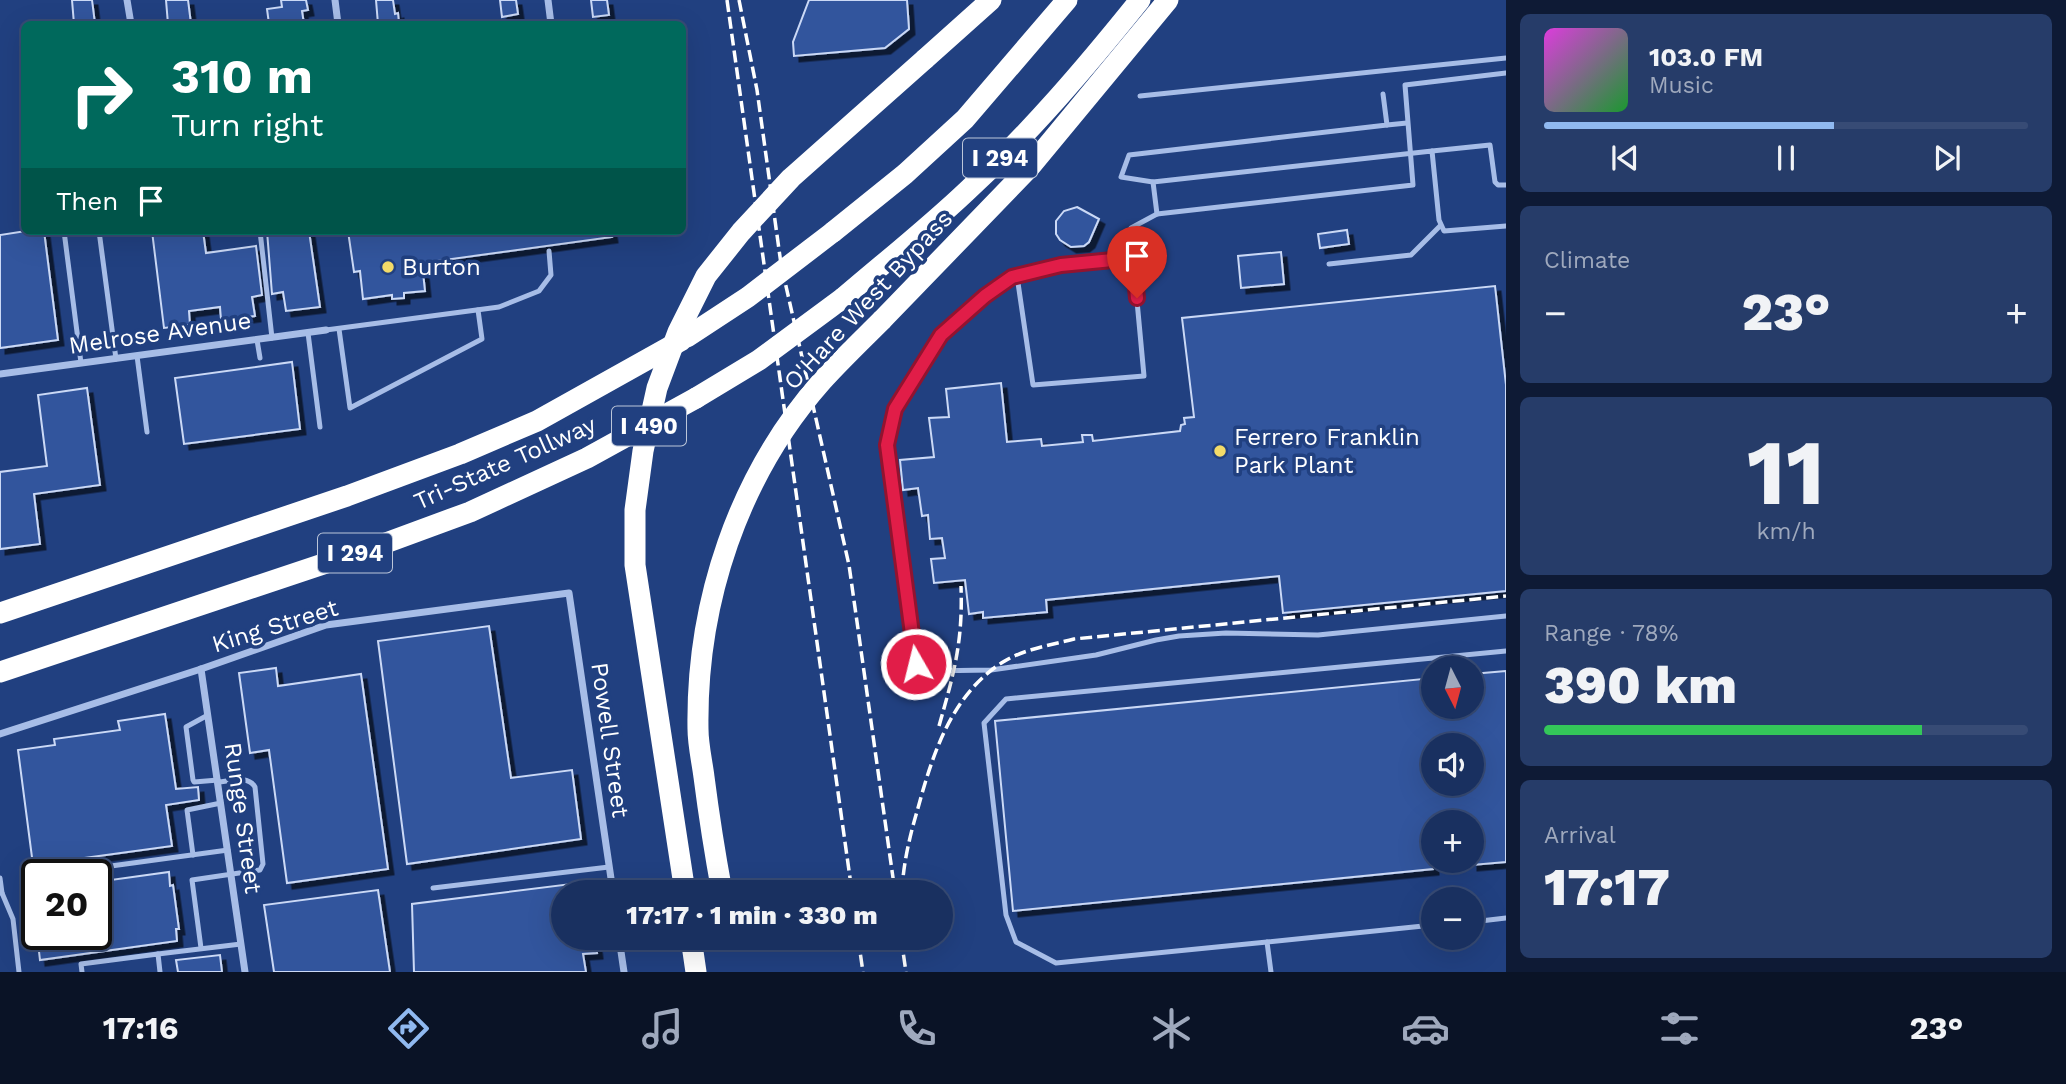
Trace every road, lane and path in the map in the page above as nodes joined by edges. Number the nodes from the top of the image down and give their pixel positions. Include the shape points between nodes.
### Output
1 (127, 0) edge
2 (335, 0) edge
3 (548, 0) edge
4 (991, 0) edge
5 (1066, 0) edge
6 (1140, 0) edge
7 (1168, 0) edge
8 (130, 21) edge
9 (338, 21) edge
10 (551, 21) edge
11 (1506, 58) edge
12 (1506, 73) edge
13 (1383, 94) dead end
14 (1140, 96) dead end
15 (1407, 123) junction
16 (1387, 125) junction
17 (1432, 151) junction
18 (1410, 154) junction
19 (1153, 182) junction
20 (1506, 185) edge
21 (1157, 214) junction
22 (1440, 226) junction
23 (1506, 226) edge
24 (65, 235) edge
25 (100, 235) edge
26 (260, 235) edge
27 (549, 251) dead end
28 (1133, 258) junction
29 (1329, 264) dead end
30 (1017, 276) junction
31 (478, 310) junction
32 (339, 329) junction
33 (326, 330) joint
34 (309, 333) junction
35 (272, 338) junction
36 (257, 340) junction
37 (136, 356) junction
38 (260, 358) dead end
39 (116, 359) junction
40 (81, 363) junction
41 (0, 374) edge
42 (320, 427) dead end
43 (146, 432) dead end
44 (569, 593) joint
45 (0, 613) edge
46 (1506, 616) edge
47 (1506, 651) edge
48 (201, 669) junction
49 (0, 672) edge
50 (208, 715) junction
51 (0, 734) edge
52 (218, 781) junction
53 (221, 803) junction
54 (228, 850) junction
55 (193, 855) junction
56 (112, 866) edge
57 (609, 867) junction
58 (232, 874) junction
59 (0, 878) edge
60 (611, 880) edge
61 (683, 880) edge
62 (720, 880) edge
63 (433, 888) dead end
64 (1, 893) edge
65 (1506, 918) edge
66 (1484, 921) edge
67 (1421, 926) edge
68 (1267, 942) junction
69 (241, 944) junction
70 (201, 948) junction
71 (621, 950) edge
72 (693, 950) edge
73 (158, 954) junction
74 (19, 972) edge
75 (82, 972) edge
76 (160, 972) edge
77 (245, 972) edge
78 (624, 972) edge
79 (696, 972) edge
80 (1271, 972) edge

1 - 8 street
2 - 9 street
3 - 10 street
4 - 61 highway, I 490, bridge via 791,178 741,232 706,276 657,388 635,510 635,565
5 - 45 highway, Tri-State Tollway / I 294, bridge via 964,118 905,174 748,297 687,337 537,421 460,454
6 - 49 highway, Tri-State Tollway / I 294, bridge via 1039,118 968,190 843,298 759,360 696,398 587,458 470,512
7 - 62 highway, O'Hare West Bypass, bridge via 1029,168 821,382 771,451 744,503 723,552 704,633 698,731
11 - 14 lane
12 - 15 lane via 1405,85
13 - 16 lane
15 - 16 lane
15 - 18 lane
16 - 19 lane via 1129,155 1121,177
17 - 18 lane
17 - 20 lane via 1490,145 1495,182
17 - 22 lane
18 - 19 lane
18 - 21 lane via 1413,185
19 - 21 lane
21 - 28 lane via 1131,228
22 - 23 lane via 1451,231
22 - 29 lane via 1411,255
24 - 40 lane
25 - 39 lane
26 - 35 lane
27 - 31 lane via 551,275 540,292
28 - 30 lane via 1061,265
28 - 30 lane via 1144,376 1033,385
30 - 46 lane via 985,296 941,335 891,419 887,445 916,664 922,669 955,672 1025,666 1193,635 1318,635
31 - 32 lane
31 - 32 lane via 482,339 350,408
32 - 33 lane
33 - 34 street, Melrose Avenue
34 - 35 street, Melrose Avenue
34 - 42 lane
35 - 36 street, Melrose Avenue
36 - 37 street, Melrose Avenue
36 - 38 lane
37 - 39 street, Melrose Avenue
37 - 43 lane
39 - 40 street, Melrose Avenue
40 - 41 street, Melrose Avenue
44 - 48 street, King Street via 326,625
44 - 57 street, Powell Street
47 - 68 lane via 1006,699 984,723 1006,915 1016,942 1056,963
48 - 50 street, Runge Street
48 - 51 street, King Street
50 - 52 street, Runge Street
50 - 52 lane via 186,727 192,780
52 - 53 street, Runge Street
52 - 58 lane via 247,779 255,787 263,864 260,870
53 - 54 street, Runge Street
53 - 55 lane via 187,810
54 - 55 lane
54 - 58 street, Runge Street
55 - 56 lane
57 - 60 street, Powell Street
57 - 63 lane
58 - 69 street, Runge Street
58 - 70 lane via 192,880
59 - 64 lane
64 - 74 lane via 13,919
65 - 66 lane
67 - 68 lane
68 - 80 lane
69 - 70 lane
69 - 77 street, Runge Street
70 - 73 lane
71 - 78 street
72 - 79 highway
73 - 75 lane via 81,964
73 - 76 lane

